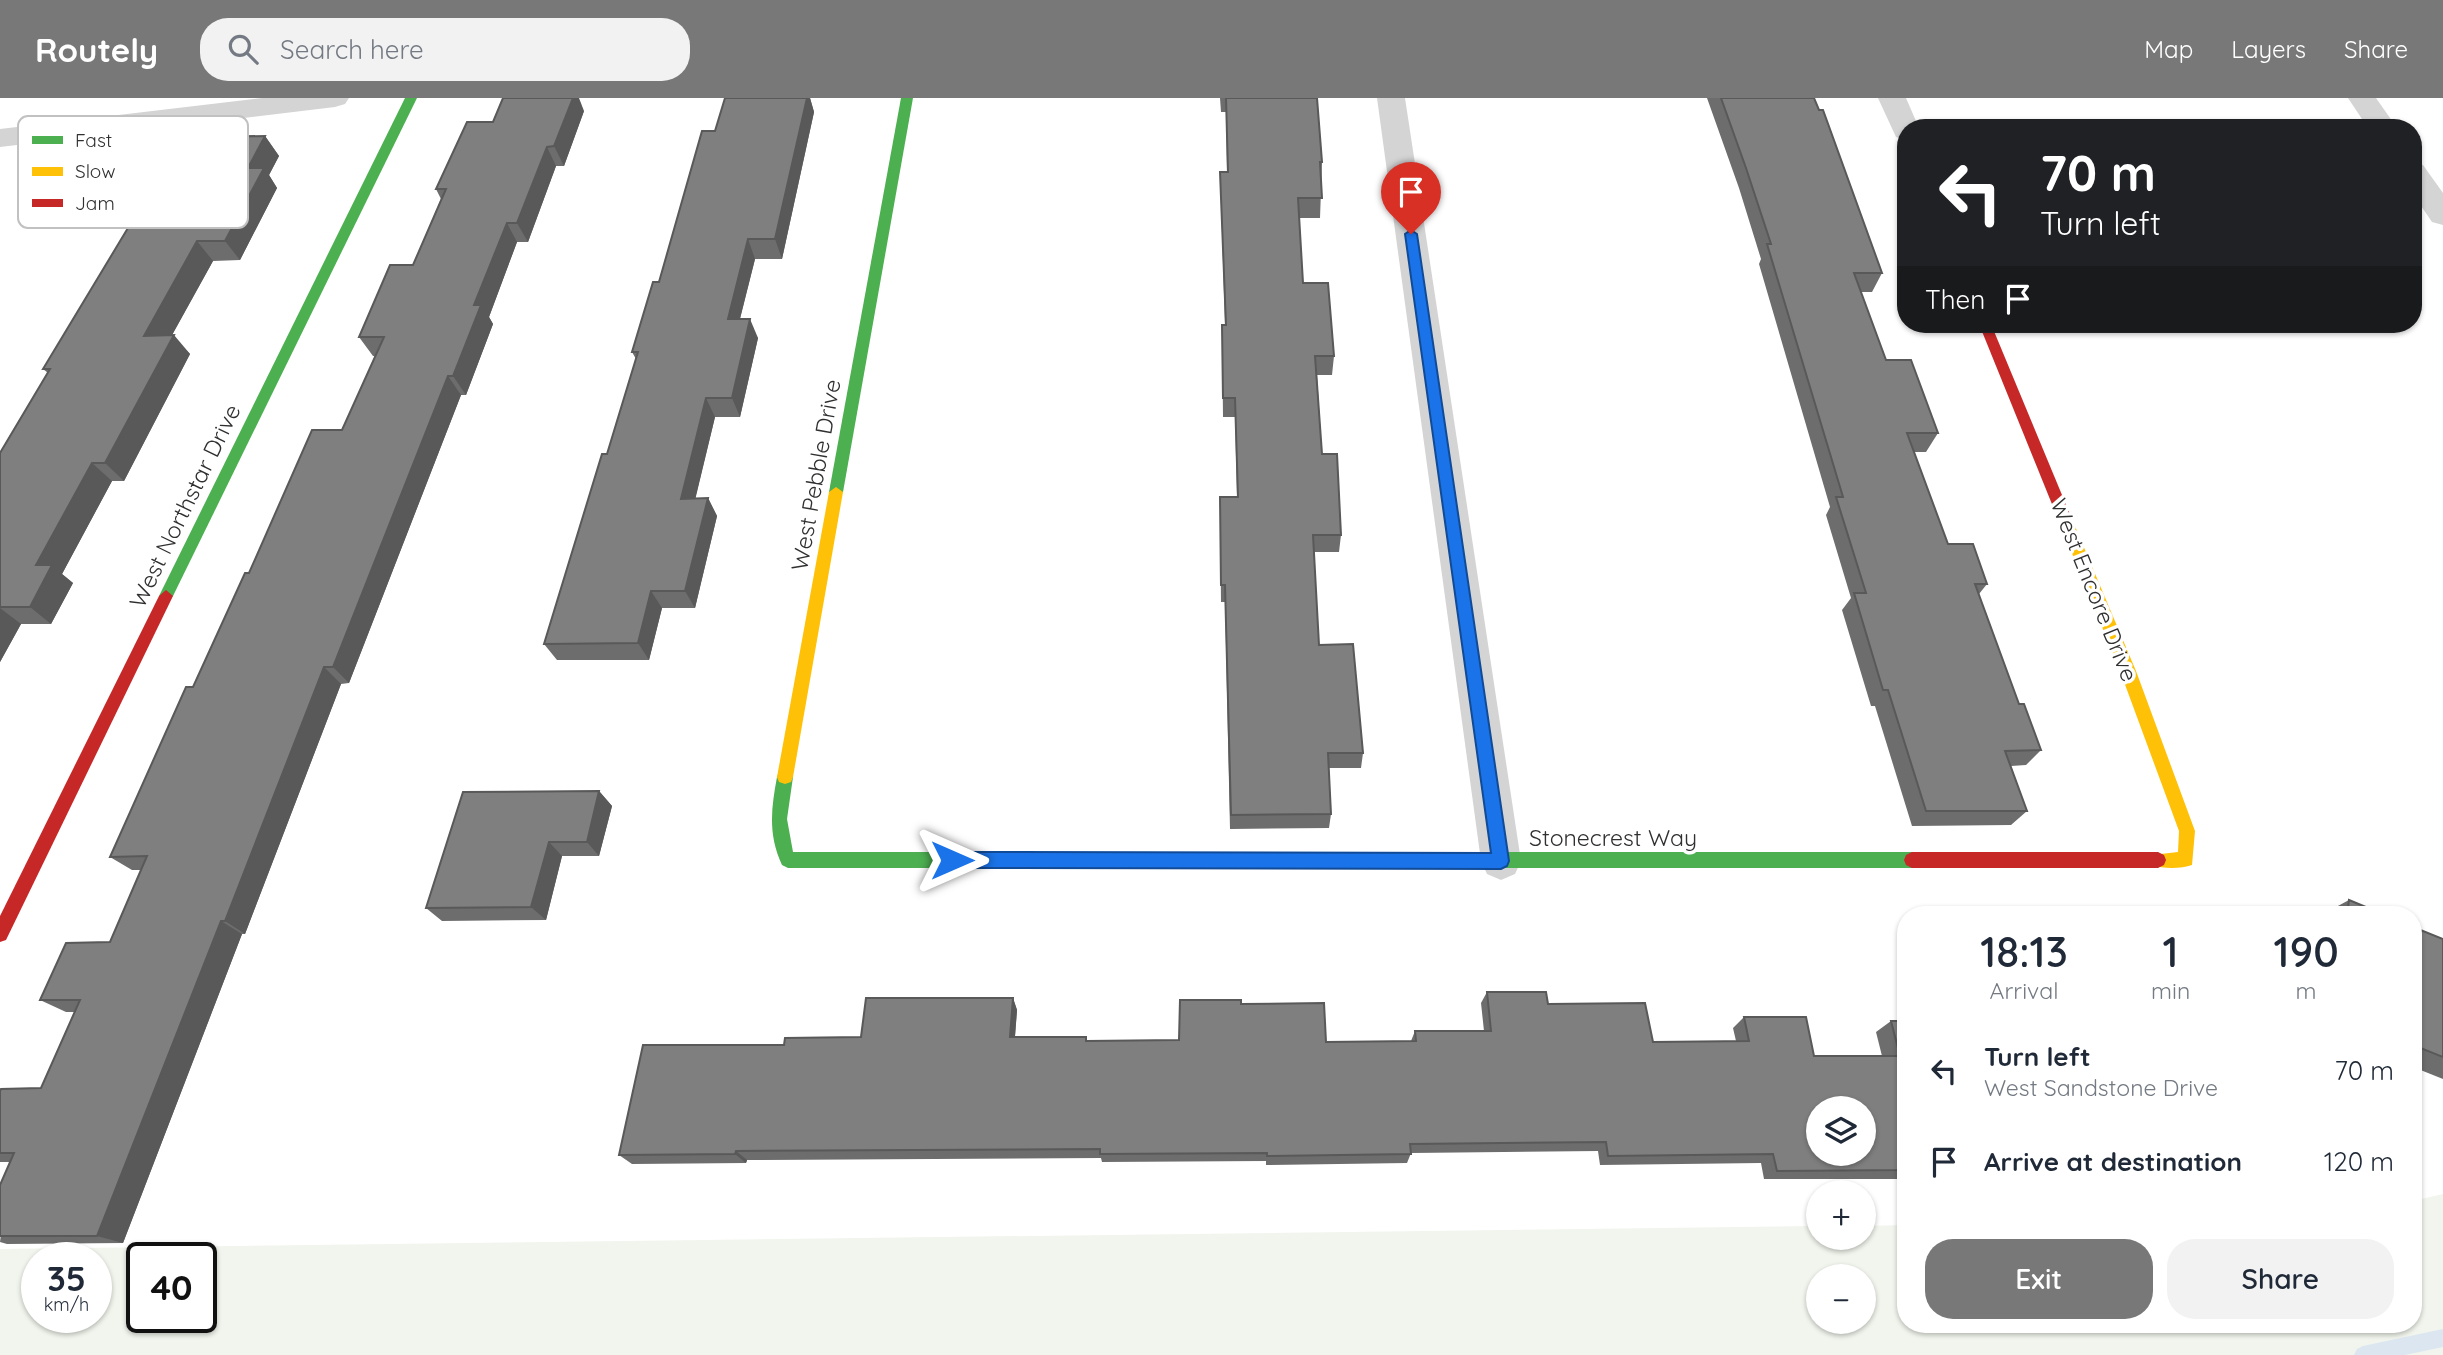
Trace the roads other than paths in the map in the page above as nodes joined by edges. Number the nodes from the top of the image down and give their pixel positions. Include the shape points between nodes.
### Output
1 (335, 98) edge
2 (411, 98) edge
3 (907, 98) edge
4 (1391, 98) edge
5 (1892, 98) edge
6 (2362, 98) edge
7 (184, 116) edge
8 (1901, 119) edge
9 (2377, 119) edge
10 (18, 136) edge
11 (0, 138) edge
12 (2422, 185) edge
13 (2443, 215) edge
14 (1989, 333) edge
15 (788, 860) joint
16 (2186, 860) joint
17 (1501, 861) junction
18 (0, 934) edge

1 - 7 street
2 - 18 street, West Northstar Drive
3 - 15 street, West Pebble Drive via 778,815 781,848
4 - 17 street
5 - 8 street
6 - 9 street
10 - 11 street
12 - 13 street
14 - 16 street, West Encore Drive via 2128,671 2187,831
15 - 17 street, Stonecrest Way
16 - 17 street, Stonecrest Way

